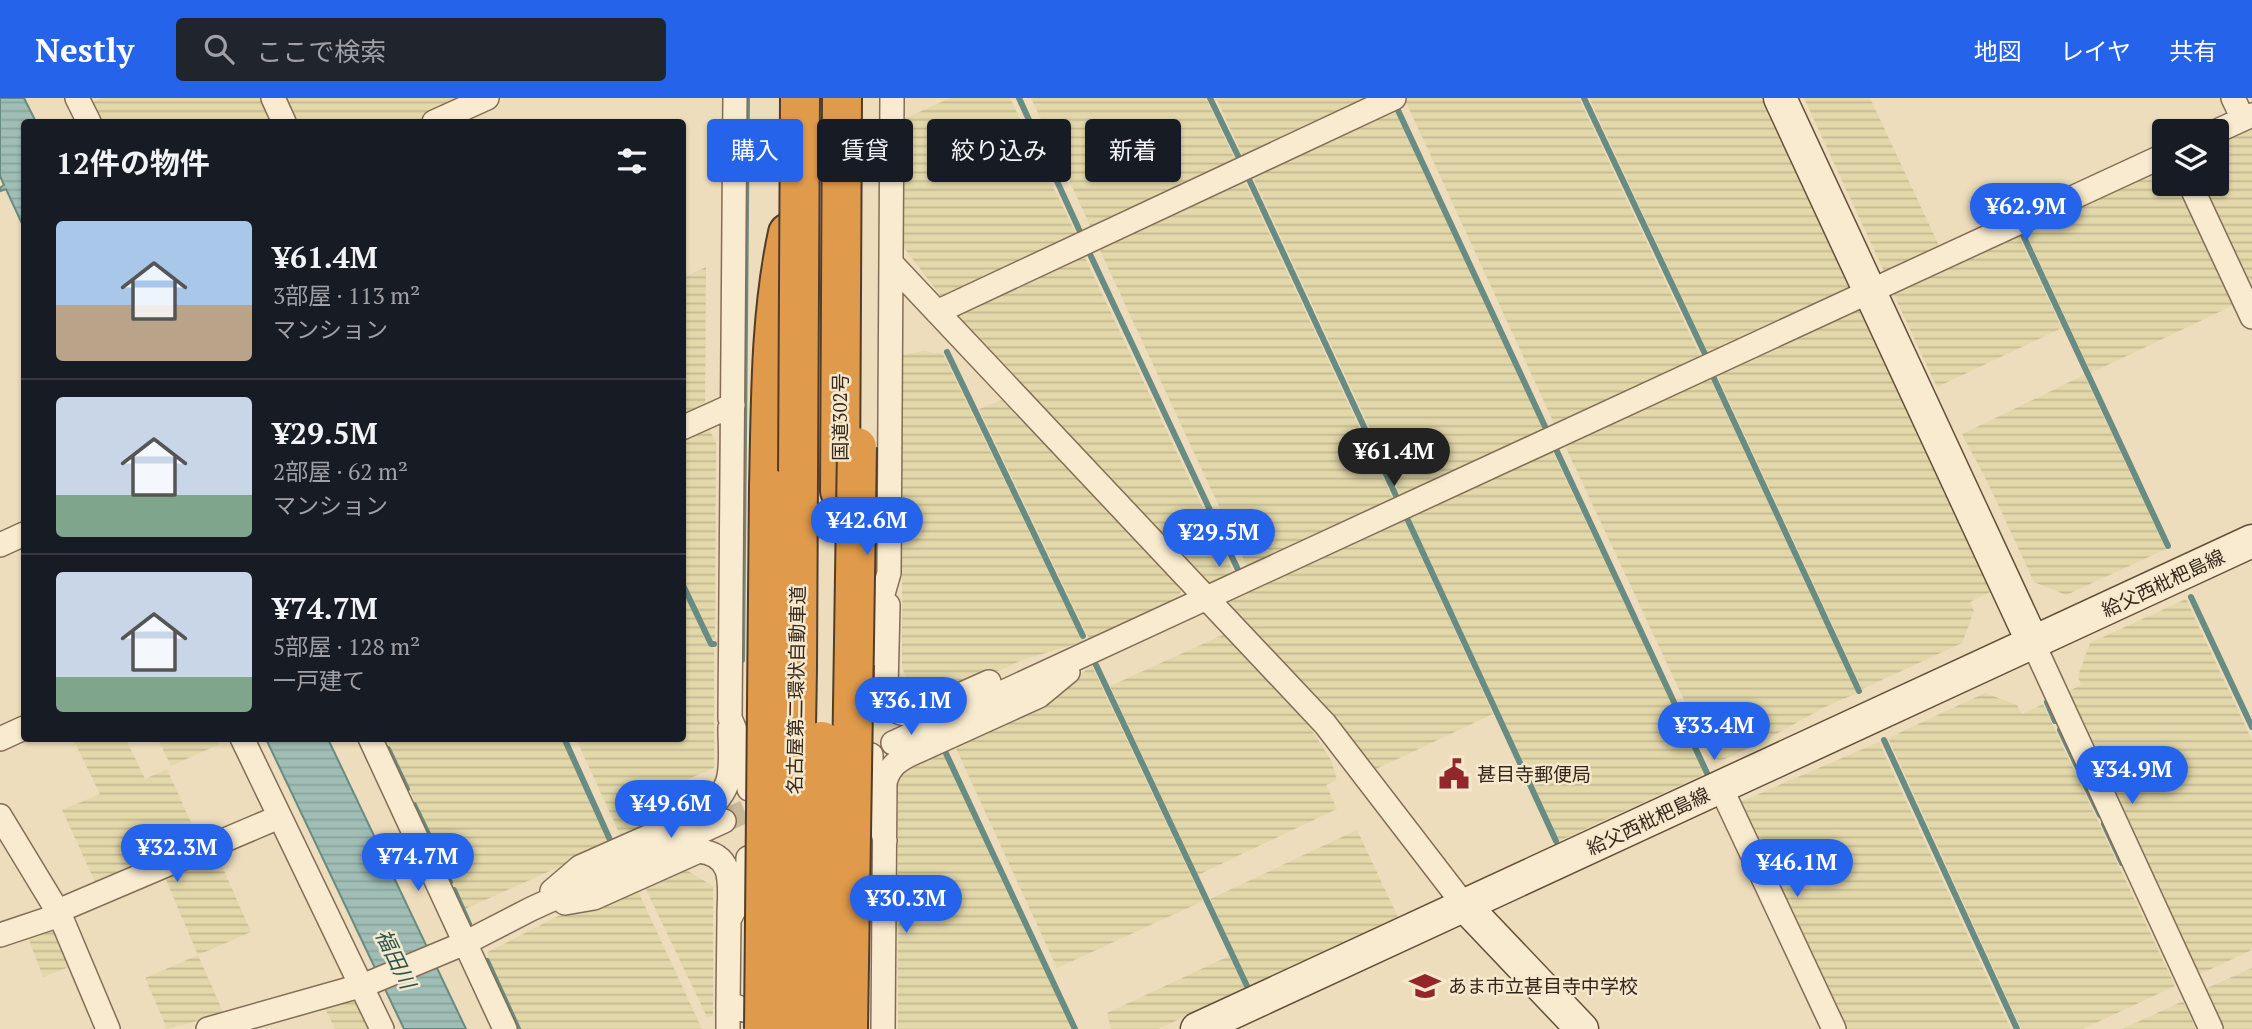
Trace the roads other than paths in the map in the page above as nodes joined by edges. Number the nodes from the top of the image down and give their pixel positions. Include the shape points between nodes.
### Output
1 (78, 98) edge
2 (273, 98) edge
3 (487, 98) edge
4 (735, 98) edge
5 (800, 98) edge
6 (825, 98) edge
7 (837, 98) edge
8 (842, 98) edge
9 (852, 98) edge
10 (892, 98) edge
11 (1394, 98) edge
12 (1780, 98) edge
13 (2233, 98) edge
14 (2247, 117) edge
15 (88, 119) edge
16 (283, 119) edge
17 (441, 119) edge
18 (2229, 125) edge
19 (2152, 161) edge
20 (2196, 196) edge
21 (891, 264) junction
22 (1870, 292) junction
23 (937, 312) junction
24 (2252, 317) edge
25 (733, 405) junction
26 (686, 426) edge
27 (21, 535) edge
28 (2252, 541) edge
29 (0, 545) edge
30 (889, 573) junction
31 (1207, 599) junction
32 (2033, 643) junction
33 (1087, 655) junction
34 (730, 718) junction
35 (21, 729) edge
36 (0, 739) edge
37 (244, 742) edge
38 (372, 742) edge
39 (893, 743) dead end
40 (1721, 788) junction
41 (0, 816) edge
42 (279, 817) junction
43 (723, 821) tunnel mouth
44 (885, 841) junction
45 (1465, 906) junction
46 (531, 909) junction
47 (59, 913) junction
48 (729, 920) junction
49 (0, 935) edge
50 (884, 937) junction
51 (465, 943) junction
52 (835, 970) junction
53 (363, 984) junction
54 (728, 1003) junction
55 (108, 1029) edge
56 (208, 1029) edge
57 (382, 1029) edge
58 (505, 1029) edge
59 (728, 1029) edge
60 (764, 1029) edge
61 (791, 1029) edge
62 (820, 1029) edge
63 (835, 1029) edge
64 (848, 1029) edge
65 (883, 1029) edge
66 (1197, 1029) edge
67 (1582, 1029) edge
68 (1834, 1029) edge
69 (2211, 1029) edge

1 - 15 street
2 - 16 street
3 - 17 street
4 - 25 street
5 - 61 highway, 名古屋第二環状自動車道, bridge
6 - 62 highway, 名古屋第二環状自動車道, bridge
7 - 60 highway, bridge via 792,214 783,255 772,369
8 - 52 highway, 国道302号
9 - 64 highway, bridge via 859,313
10 - 21 street
11 - 23 street
12 - 22 main road
13 - 14 street
14 - 18 street
19 - 22 street
20 - 24 street
21 - 23 street
21 - 30 street
22 - 31 street
22 - 32 main road
23 - 31 street
25 - 26 street
25 - 34 street
27 - 29 street
28 - 32 main road, 給父西枇杷島線
30 - 33 street via 886,689 895,711 905,716 1021,668
30 - 44 street via 872,632 871,782
31 - 33 street
31 - 45 street via 1325,724
32 - 40 main road, 給父西枇杷島線
32 - 69 street
33 - 39 street
33 - 44 street via 1039,696 896,762 885,782
34 - 46 street via 730,776 717,803 580,867
34 - 48 street via 749,764 747,884
35 - 36 street
37 - 42 street
38 - 51 street
40 - 45 main road, 給父西枇杷島線
40 - 68 street
41 - 47 street
42 - 47 street
42 - 53 street
43 - 46 street
44 - 50 street
45 - 66 main road, 給父西枇杷島線
45 - 67 main road
46 - 48 street via 594,898 699,851 712,852 729,874
46 - 51 street
47 - 49 street
47 - 55 street
48 - 54 street
50 - 52 street
50 - 65 street
51 - 53 street
51 - 58 street
52 - 63 highway, 国道302号
53 - 56 street
53 - 57 street
54 - 59 street
54 - 61 street

